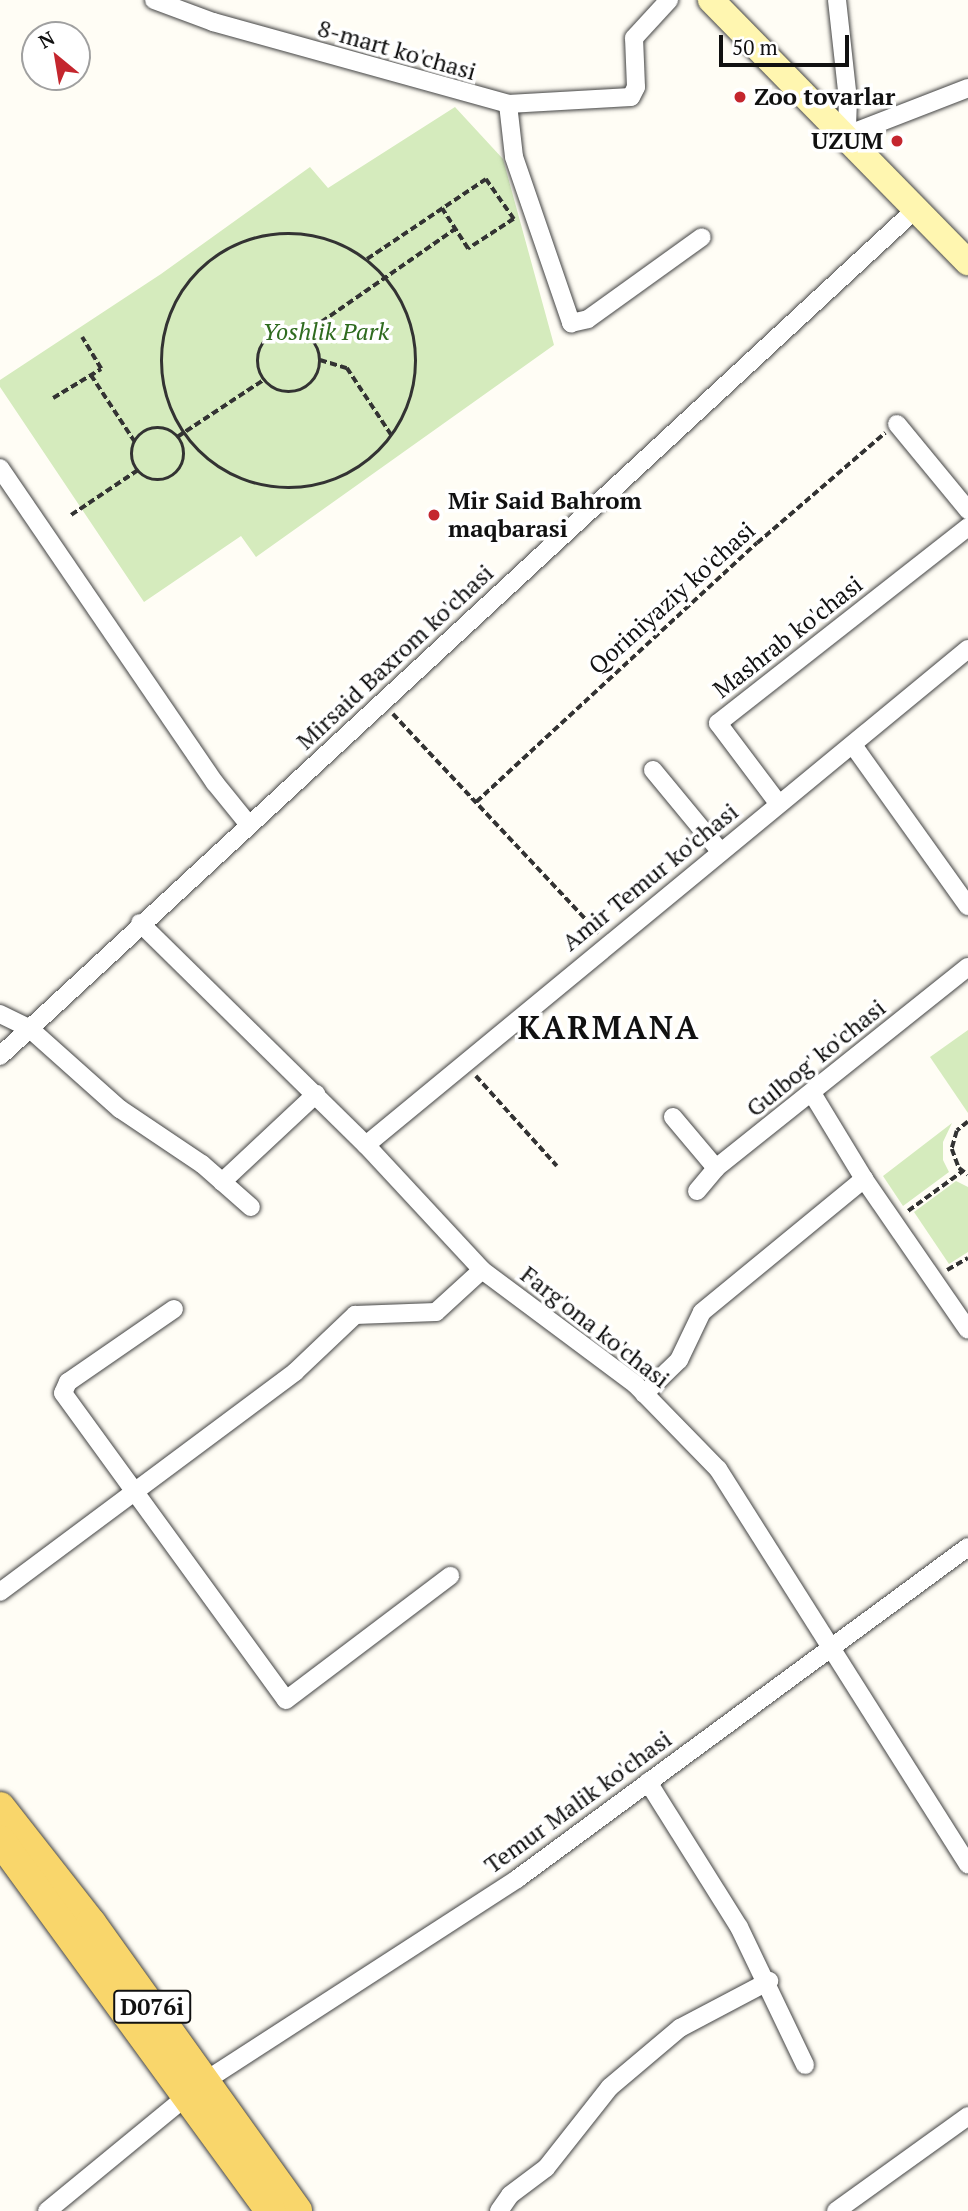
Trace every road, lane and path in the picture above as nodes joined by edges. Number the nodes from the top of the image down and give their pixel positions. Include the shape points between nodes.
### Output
1 (154, 0) edge
2 (669, 0) edge
3 (711, 0) edge
4 (836, 0) edge
5 (968, 88) edge
6 (509, 104) junction
7 (847, 135) junction
8 (917, 208) junction
9 (442, 209) junction
10 (455, 229) junction
11 (702, 237) dead end
12 (367, 259) junction
13 (968, 262) edge
14 (384, 278) junction
15 (304, 334) junction
16 (82, 337) dead end
17 (320, 360) junction
18 (91, 374) junction
19 (265, 379) junction
20 (53, 398) dead end
21 (897, 424) joint
22 (183, 433) junction
23 (392, 436) junction
24 (177, 437) junction
25 (135, 442) junction
26 (0, 468) edge
27 (138, 470) junction
28 (968, 510) edge
29 (71, 515) dead end
30 (968, 527) edge
31 (968, 649) edge
32 (382, 703) junction
33 (853, 745) junction
34 (653, 770) dead end
35 (476, 802) junction
36 (778, 803) junction
37 (249, 825) junction
38 (720, 851) junction
39 (968, 906) edge
40 (140, 923) junction
41 (608, 943) junction
42 (968, 967) edge
43 (0, 1014) edge
44 (29, 1028) junction
45 (0, 1056) edge
46 (463, 1062) junction
47 (812, 1093) junction
48 (316, 1094) junction
49 (673, 1117) dead end
50 (968, 1122) edge
51 (366, 1145) junction
52 (557, 1166) dead end
53 (716, 1168) junction
54 (963, 1171) junction
55 (968, 1175) edge
56 (863, 1179) junction
57 (222, 1182) junction
58 (697, 1191) dead end
59 (251, 1207) dead end
60 (914, 1220) dead end
61 (968, 1258) edge
62 (942, 1261) dead end
63 (482, 1270) junction
64 (174, 1309) dead end
65 (968, 1330) edge
66 (644, 1394) junction
67 (134, 1491) junction
68 (968, 1547) edge
69 (450, 1576) dead end
70 (0, 1592) edge
71 (831, 1645) junction
72 (648, 1782) junction
73 (0, 1807) edge
74 (0, 1840) edge
75 (968, 1865) edge
76 (769, 1981) junction
77 (805, 2066) dead end
78 (197, 2088) junction
79 (968, 2116) edge
80 (47, 2211) edge
81 (271, 2211) edge
82 (298, 2211) edge
83 (499, 2211) edge
84 (836, 2211) edge

1 - 6 street, 8-mart ko'chasi via 213,22
2 - 6 street, 8-mart ko'chasi via 634,38 636,88 631,97
3 - 7 main road
4 - 7 street via 848,99
5 - 7 street
6 - 11 street via 514,157 571,323 588,319
7 - 8 main road
8 - 13 main road
8 - 32 street, Mirsaid Baxrom ko'chasi
9 - 10 path
9 - 10 path via 486,179 514,219 468,248
9 - 12 path
10 - 14 path
12 - 14 path
12 - 22 path via 330,240 291,232 246,238 192,276 172,310 163,341 164,377 173,415
14 - 15 path
14 - 23 path via 412,328 413,369 407,404
15 - 17 path via 318,349
15 - 19 path via 284,330 266,340 259,358
16 - 18 path via 101,369
17 - 19 path via 313,380 296,391 277,389
17 - 23 path via 347,368
18 - 20 path
18 - 25 path
19 - 22 path
21 - 28 street
21 - 35 path, Qoriniyaziy ko'chasi via 757,543
22 - 23 path via 210,462 238,478 281,491 312,491 340,481
22 - 24 path
24 - 25 path via 169,430 152,429
24 - 27 path via 184,457 176,472 153,479
25 - 27 path via 132,454
26 - 37 street via 215,783
27 - 29 path
30 - 36 street, Mashrab ko'chasi via 718,723
31 - 33 street, Amir Temur ko'chasi
32 - 35 path
32 - 37 street, Mirsaid Baxrom ko'chasi
33 - 36 street, Amir Temur ko'chasi
33 - 39 street
34 - 38 street
35 - 41 path
36 - 38 street, Amir Temur ko'chasi
37 - 40 street, Mirsaid Baxrom ko'chasi
38 - 41 street, Amir Temur ko'chasi
40 - 44 street, Mirsaid Baxrom ko'chasi
40 - 48 street, Farg'ona ko'chasi
41 - 46 street, Amir Temur ko'chasi
42 - 47 street, Gulbog' ko'chasi
43 - 44 street
44 - 45 street, Mirsaid Baxrom ko'chasi
44 - 57 street via 120,1109
46 - 51 street, Amir Temur ko'chasi
46 - 52 path
47 - 53 street, Gulbog' ko'chasi
47 - 56 street
48 - 51 street, Farg'ona ko'chasi
48 - 57 street
49 - 53 street
50 - 54 path via 957,1131 952,1149
51 - 63 street, Farg'ona ko'chasi
53 - 58 street, Gulbog' ko'chasi
54 - 55 path
54 - 60 path via 907,1210
56 - 65 street
56 - 66 street via 702,1312 678,1360
57 - 59 street
61 - 62 path via 948,1271
63 - 66 street, Farg'ona ko'chasi
63 - 67 street via 436,1312 355,1315 295,1372
64 - 67 street via 68,1382 63,1394
66 - 71 street, Farg'ona ko'chasi via 718,1469
67 - 69 street via 285,1700
67 - 70 street
68 - 71 street, Temur Malik ko'chasi
71 - 72 street, Temur Malik ko'chasi
71 - 75 street, Farg'ona ko'chasi
72 - 76 street
72 - 78 street, Temur Malik ko'chasi via 517,1879
73 - 78 main road, D076i via 92,1923
74 - 78 main road, D076i
76 - 77 street
76 - 83 street via 680,2028 610,2087 546,2168 510,2195
78 - 80 street, Temur Malik ko'chasi
78 - 81 main road, D076i
78 - 82 main road, D076i
79 - 84 street

